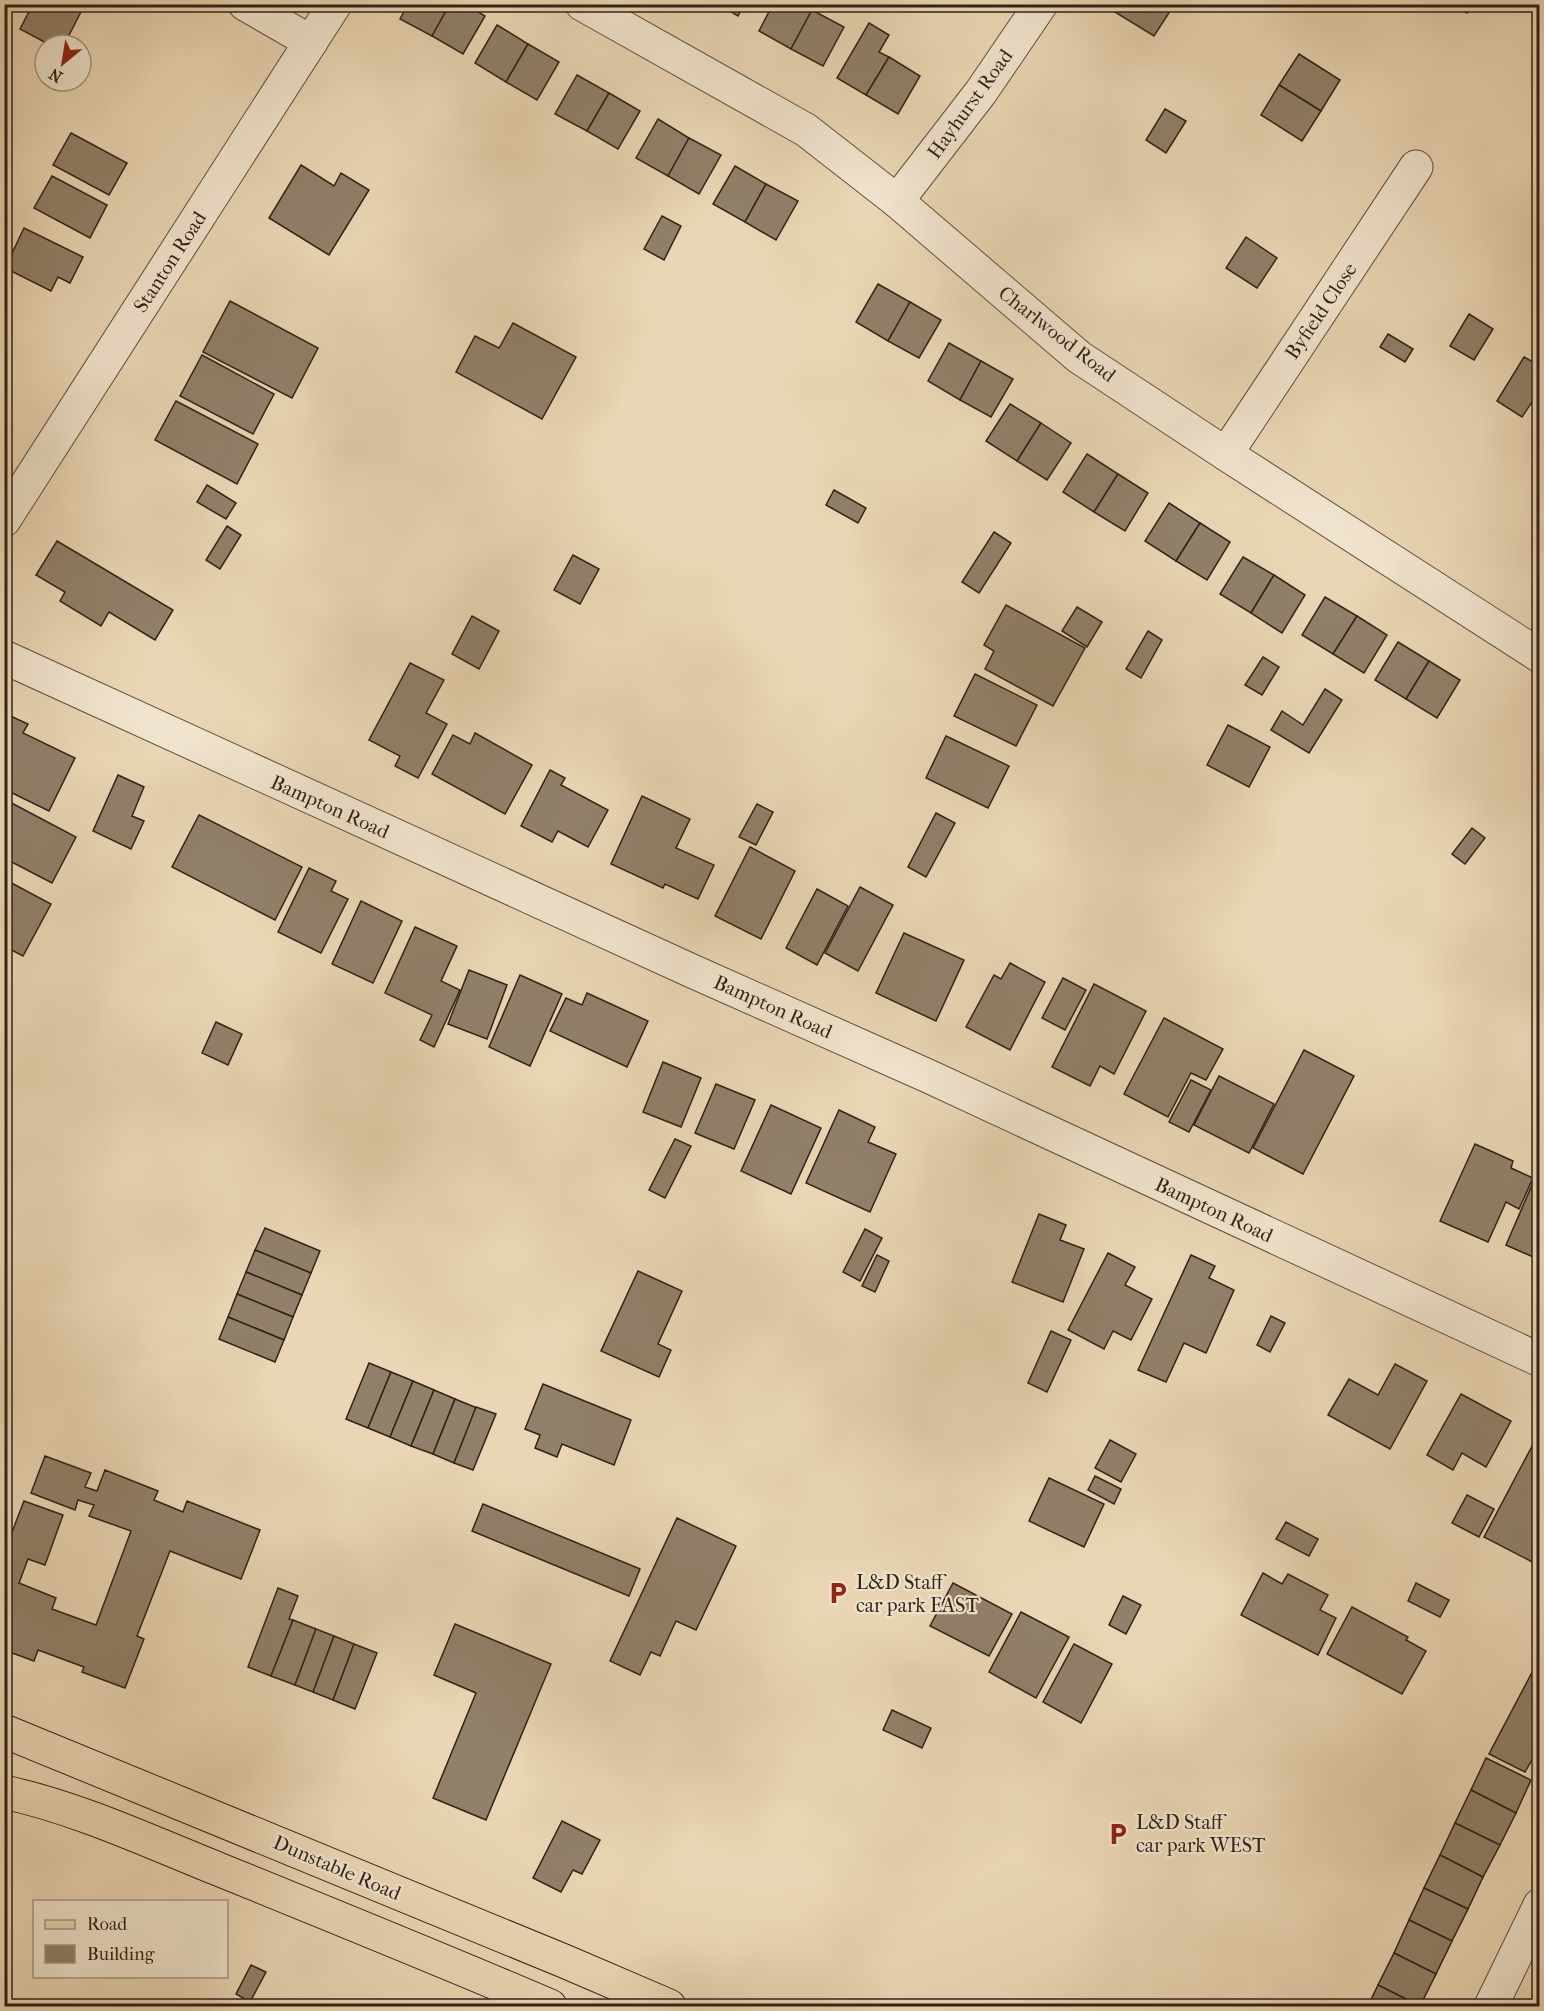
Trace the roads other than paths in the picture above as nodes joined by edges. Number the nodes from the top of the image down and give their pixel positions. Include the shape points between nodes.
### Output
1 (246, 4) edge
2 (335, 4) edge
3 (582, 4) edge
4 (1041, 4) edge
5 (311, 42) junction
6 (1416, 167) dead end
7 (897, 201) junction
8 (1226, 454) junction
9 (4, 520) edge
10 (1539, 656) edge
11 (4, 657) edge
12 (1539, 1360) edge
13 (4, 1731) edge
14 (4, 1792) edge
15 (1539, 1905) edge
16 (550, 2007) edge
17 (669, 2007) edge
18 (1491, 2007) edge

1 - 5 street
2 - 5 street, Stanton Road
3 - 7 street, Charlwood Road via 806,130
4 - 7 street, Hayhurst Road via 981,92
5 - 9 street, Stanton Road
6 - 8 street, Byfield Close
7 - 8 street, Charlwood Road via 1079,357
8 - 10 street, Charlwood Road
11 - 12 street, Bampton Road via 928,1076
13 - 17 main road, Dunstable Road
14 - 16 main road via 99,1821
15 - 18 street

